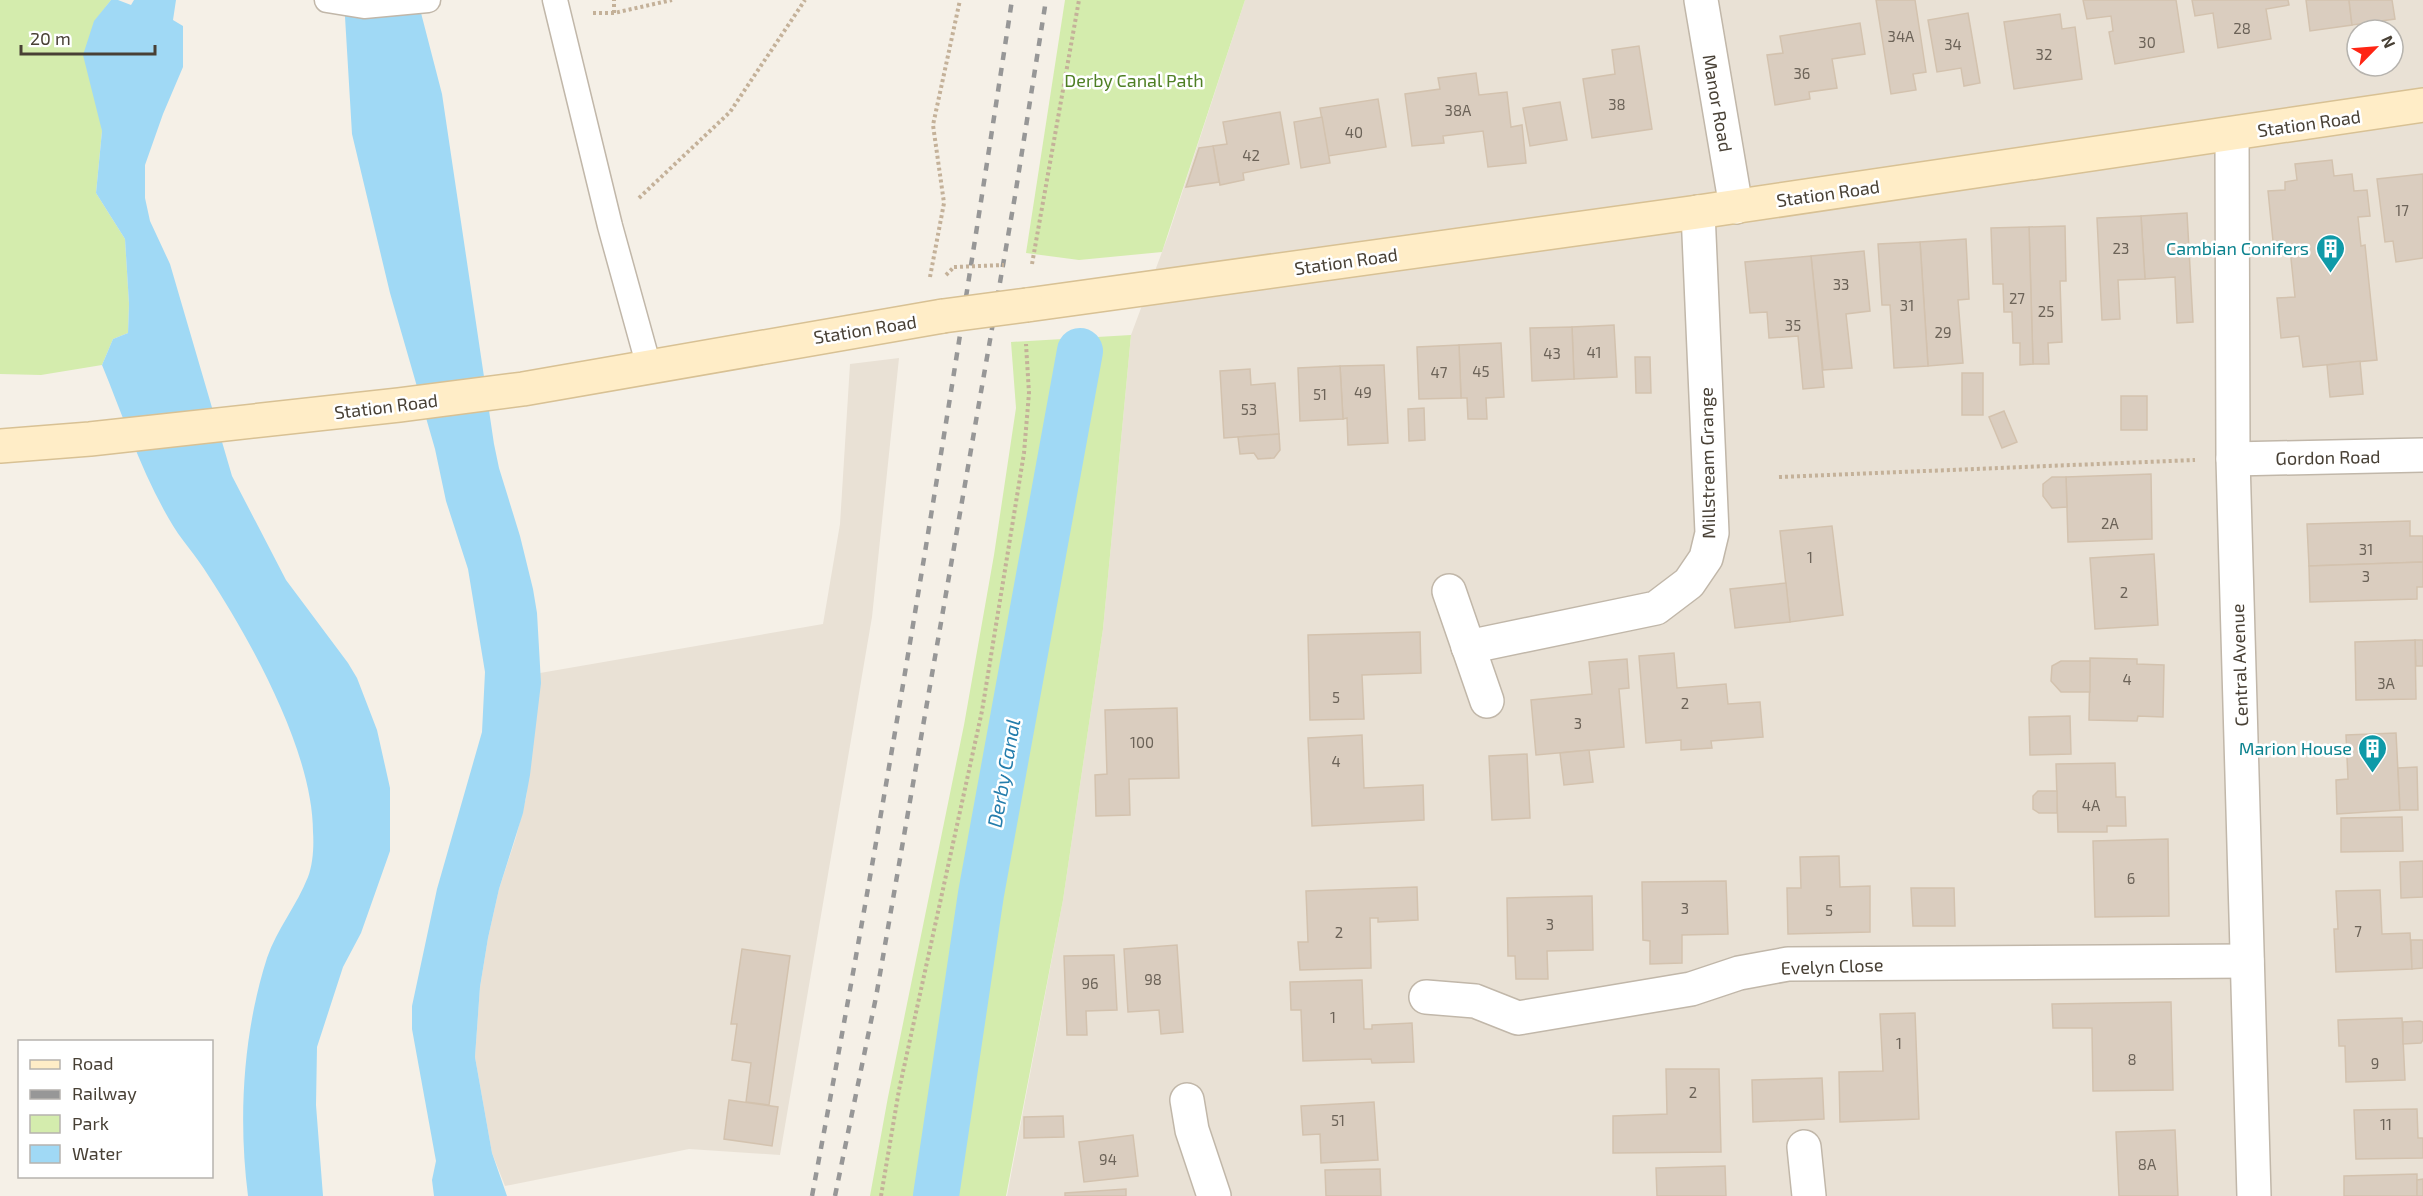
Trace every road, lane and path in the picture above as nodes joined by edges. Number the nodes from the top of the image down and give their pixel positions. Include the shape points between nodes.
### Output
1 (328, 0) edge
2 (428, 0) edge
3 (614, 0) edge
4 (672, 0) edge
5 (805, 0) edge
6 (960, 0) edge
7 (1079, 0) edge
8 (1701, 0) edge
9 (556, 7) edge
10 (614, 13) junction
11 (2423, 105) edge
12 (2232, 134) junction
13 (1736, 207) junction
14 (1698, 212) junction
15 (610, 226) junction
16 (1013, 264) dead end
17 (1032, 264) dead end
18 (954, 267) dead end
19 (934, 318) junction
20 (1027, 340) dead end
21 (649, 367) junction
22 (0, 446) edge
23 (2423, 455) edge
24 (2233, 459) junction
25 (1779, 477) dead end
26 (1449, 591) dead end
27 (1468, 646) junction
28 (1486, 701) dead end
29 (2247, 961) junction
30 (1426, 997) dead end
31 (1187, 1100) dead end
32 (1804, 1147) dead end
33 (881, 1196) edge
34 (1214, 1196) edge
35 (1809, 1196) edge
36 (2254, 1196) edge

1 - 2 lane via 364,6
3 - 10 path
4 - 10 path
5 - 15 path via 730,112
6 - 19 path via 933,125 944,202 930,273
7 - 17 path
8 - 13 street, Manor Road
9 - 10 path
9 - 15 lane
11 - 12 main road, Station Road
12 - 13 main road, Station Road
12 - 24 street, Central Avenue
13 - 14 main road, Station Road
14 - 19 main road, Station Road, bridge
14 - 27 street, Millstream Grange via 1712,533 1706,558 1689,582 1656,608
15 - 21 lane
16 - 18 path, bridge
19 - 21 main road, Station Road
20 - 33 path via 1029,393 1023,453 982,711 899,1090
21 - 22 main road, Station Road via 399,405
23 - 24 street, Gordon Road
24 - 25 path
24 - 29 street, Central Avenue
26 - 27 street
27 - 28 street
29 - 30 street, Evelyn Close via 1788,964 1739,973 1691,989 1518,1018 1475,1001
29 - 36 street, Central Avenue
31 - 34 street via 1192,1130
32 - 35 street

